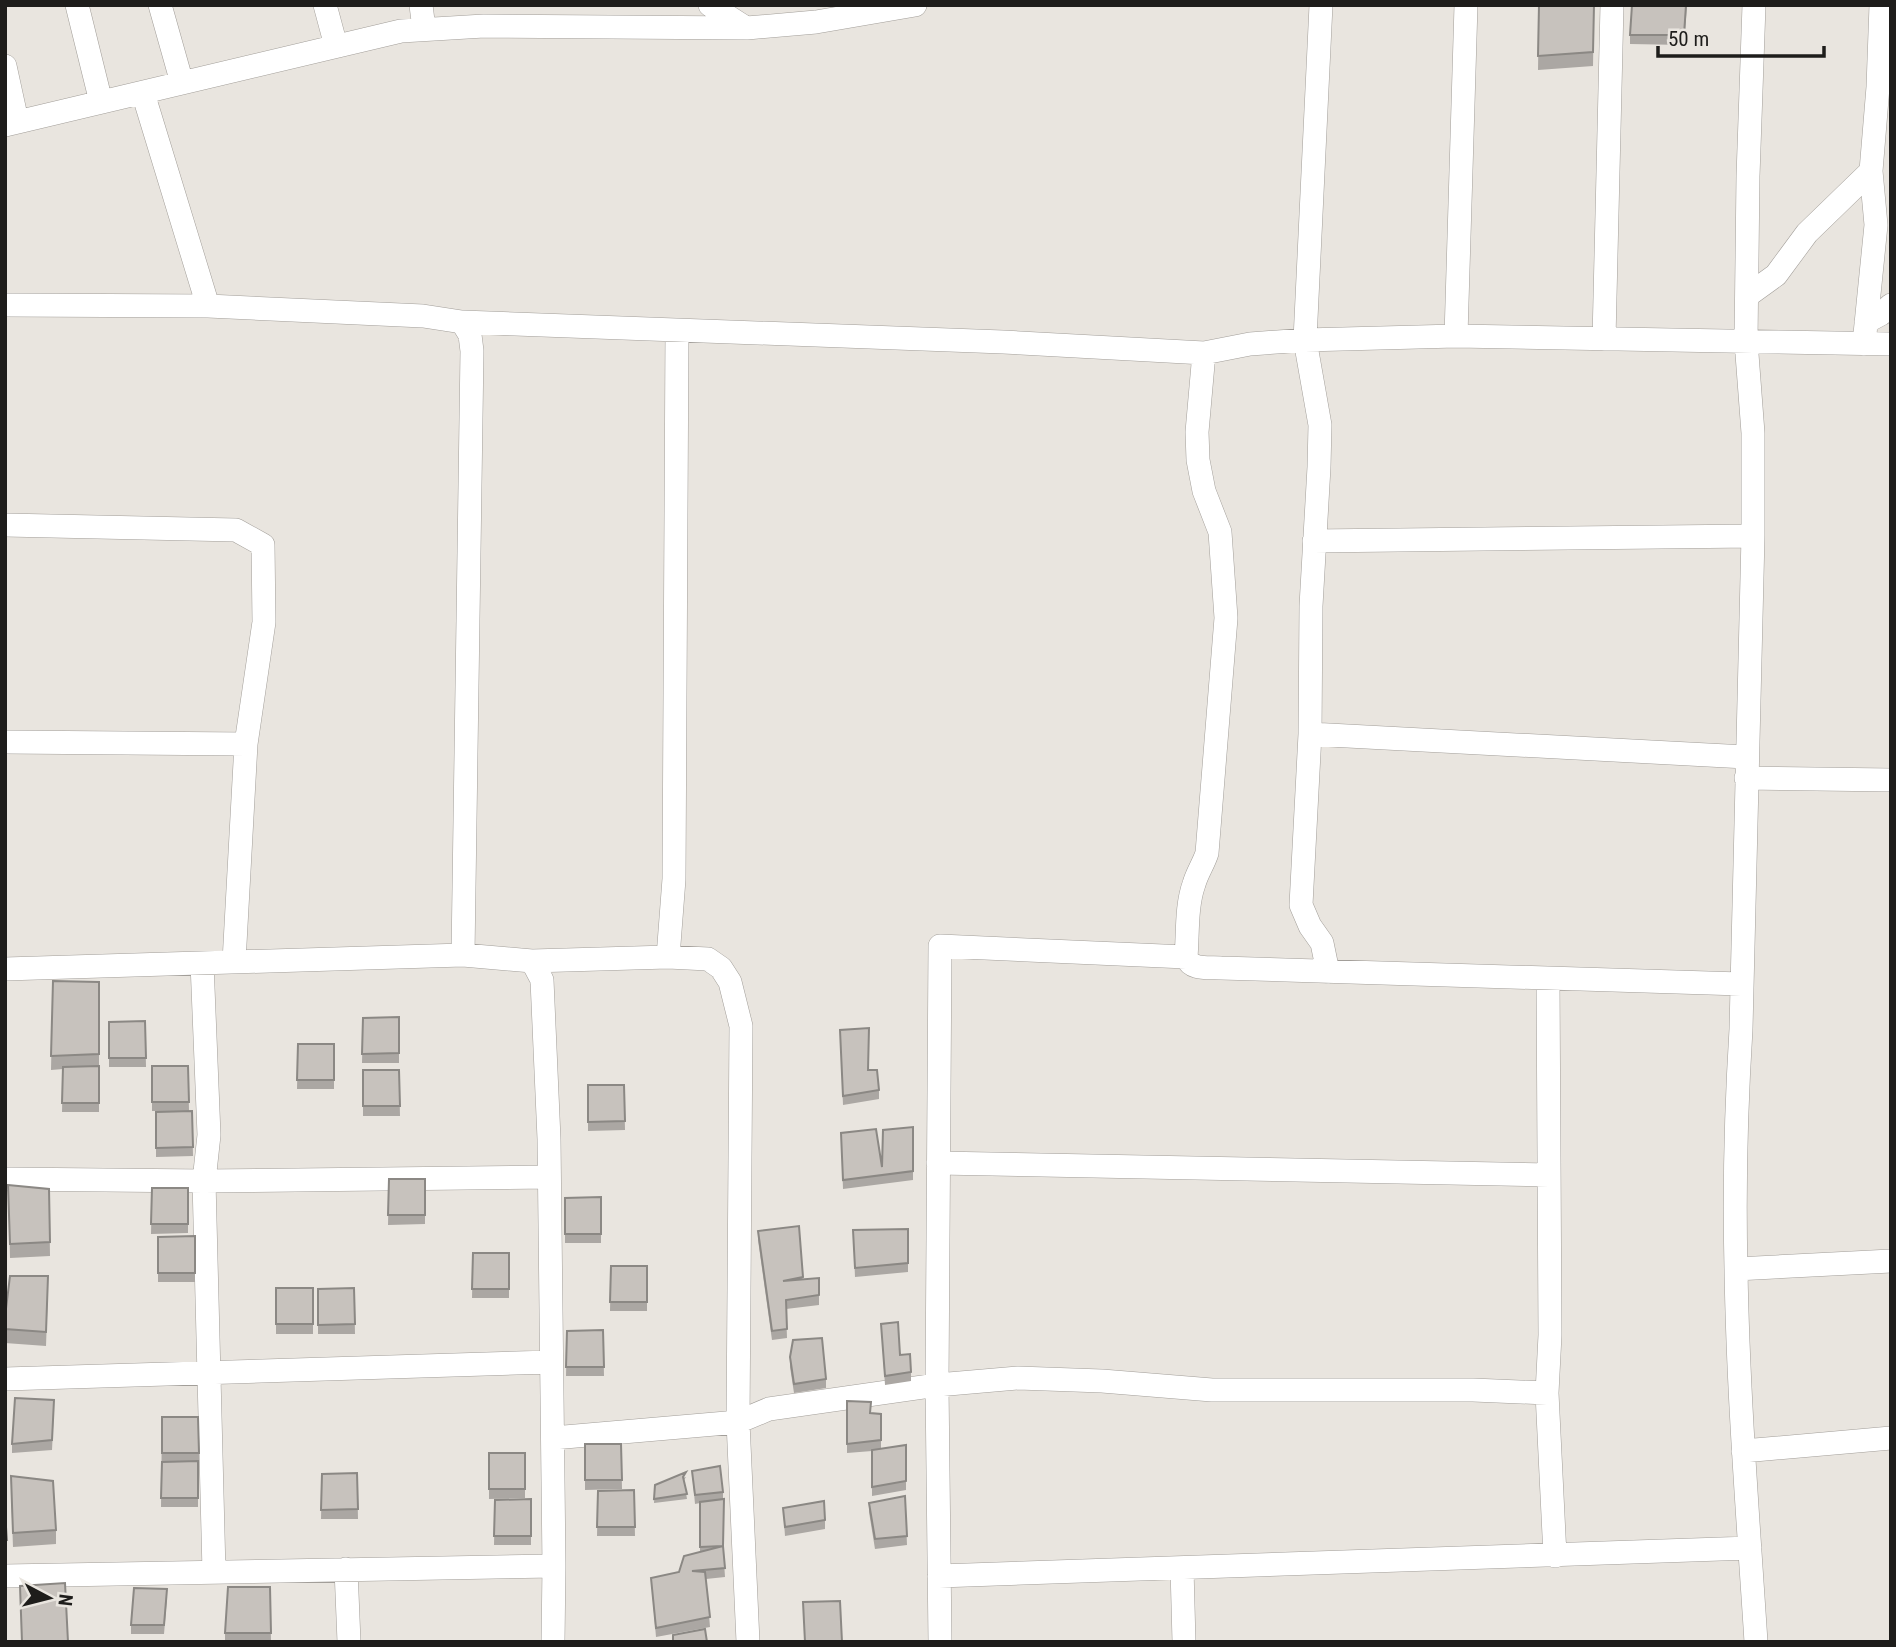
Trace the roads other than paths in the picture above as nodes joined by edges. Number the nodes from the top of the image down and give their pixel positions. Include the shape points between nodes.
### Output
1 (77, 5) edge
2 (160, 5) edge
3 (325, 5) edge
4 (421, 5) edge
5 (710, 5) edge
6 (774, 5) edge
7 (915, 5) edge
8 (1321, 5) edge
9 (1466, 5) edge
10 (1612, 5) edge
11 (1754, 5) edge
12 (1881, 5) edge
13 (755, 27) junction
14 (424, 29) junction
15 (336, 46) junction
16 (5, 66) edge
17 (182, 83) junction
18 (144, 93) junction
19 (101, 102) junction
20 (11, 123) edge
21 (1871, 171) junction
22 (1747, 296) junction
23 (1891, 304) edge
24 (5, 305) edge
25 (208, 306) junction
26 (462, 322) junction
27 (677, 331) junction
28 (1865, 333) junction
29 (1456, 336) junction
30 (1604, 339) junction
31 (1305, 340) junction
32 (1746, 341) junction
33 (1891, 344) edge
34 (1203, 353) junction
35 (5, 525) edge
36 (1753, 536) junction
37 (1314, 541) junction
38 (1310, 734) junction
39 (5, 742) edge
40 (246, 744) junction
41 (1746, 768) junction
42 (1891, 780) edge
43 (463, 956) junction
44 (668, 957) junction
45 (1186, 957) junction
46 (533, 961) junction
47 (234, 962) junction
48 (202, 963) junction
49 (5, 969) edge
50 (1328, 972) junction
51 (1548, 979) junction
52 (1741, 984) junction
53 (938, 1164) junction
54 (1549, 1175) junction
55 (549, 1177) junction
56 (5, 1180) edge
57 (204, 1181) junction
58 (1891, 1261) edge
59 (1736, 1269) junction
60 (550, 1362) junction
61 (209, 1375) junction
62 (5, 1379) edge
63 (937, 1385) junction
64 (1547, 1393) junction
65 (738, 1422) junction
66 (553, 1438) junction
67 (1891, 1438) edge
68 (1743, 1451) junction
69 (1750, 1548) junction
70 (1555, 1556) junction
71 (554, 1566) junction
72 (1182, 1568) junction
73 (346, 1569) junction
74 (214, 1572) junction
75 (5, 1576) edge
76 (939, 1576) junction
77 (349, 1642) edge
78 (553, 1642) edge
79 (748, 1642) edge
80 (940, 1642) edge
81 (1184, 1642) edge
82 (1756, 1642) edge

1 - 19 street
2 - 17 street
3 - 15 street
4 - 14 street
5 - 13 street
6 - 13 street
7 - 13 street
8 - 31 street
9 - 29 street
10 - 30 street
11 - 22 street
12 - 21 street
13 - 14 street
14 - 15 street
15 - 17 street
16 - 20 street
17 - 18 street
18 - 19 street
18 - 25 street
19 - 20 street
21 - 22 street via 1807,233 1776,275
21 - 28 street via 1876,225
22 - 32 street
23 - 28 street
24 - 25 street
25 - 26 street via 424,316
26 - 27 street
26 - 43 street via 472,351
27 - 34 street
27 - 44 street via 674,879
28 - 32 street
28 - 33 street
29 - 30 street
29 - 31 street
30 - 32 street
31 - 34 street
31 - 37 street via 1320,425
32 - 36 street via 1753,433
34 - 45 street via 1198,460 1220,532 1226,618 1207,853 1190,900
35 - 40 street via 236,530 263,545 264,622
36 - 37 street
36 - 41 street
37 - 38 street
38 - 41 street
38 - 50 street via 1301,905 1322,943
39 - 40 street
40 - 47 street
41 - 42 street
41 - 52 street
43 - 46 street
43 - 47 street
44 - 46 street
44 - 65 street via 708,959 721,968 730,982 741,1026
45 - 50 street via 1193,967
45 - 53 street via 940,946
46 - 55 street via 542,981
47 - 48 street
48 - 49 street
48 - 57 street via 209,1135
50 - 51 street
51 - 52 street
51 - 54 street
52 - 59 street
53 - 54 street
53 - 63 street
54 - 64 street
55 - 57 street
55 - 60 street
56 - 57 street
57 - 61 street
58 - 59 street
59 - 68 street
60 - 61 street
60 - 66 street
61 - 62 street
61 - 74 street
63 - 64 street via 1018,1378 1212,1390
63 - 65 street via 769,1409
63 - 76 street
64 - 70 street
65 - 66 street
65 - 79 street
66 - 71 street
67 - 68 street
68 - 69 street
69 - 70 street
69 - 82 street
70 - 72 street
71 - 73 street
71 - 78 street
72 - 76 street
72 - 81 street
73 - 74 street
73 - 77 street
74 - 75 street
76 - 80 street

